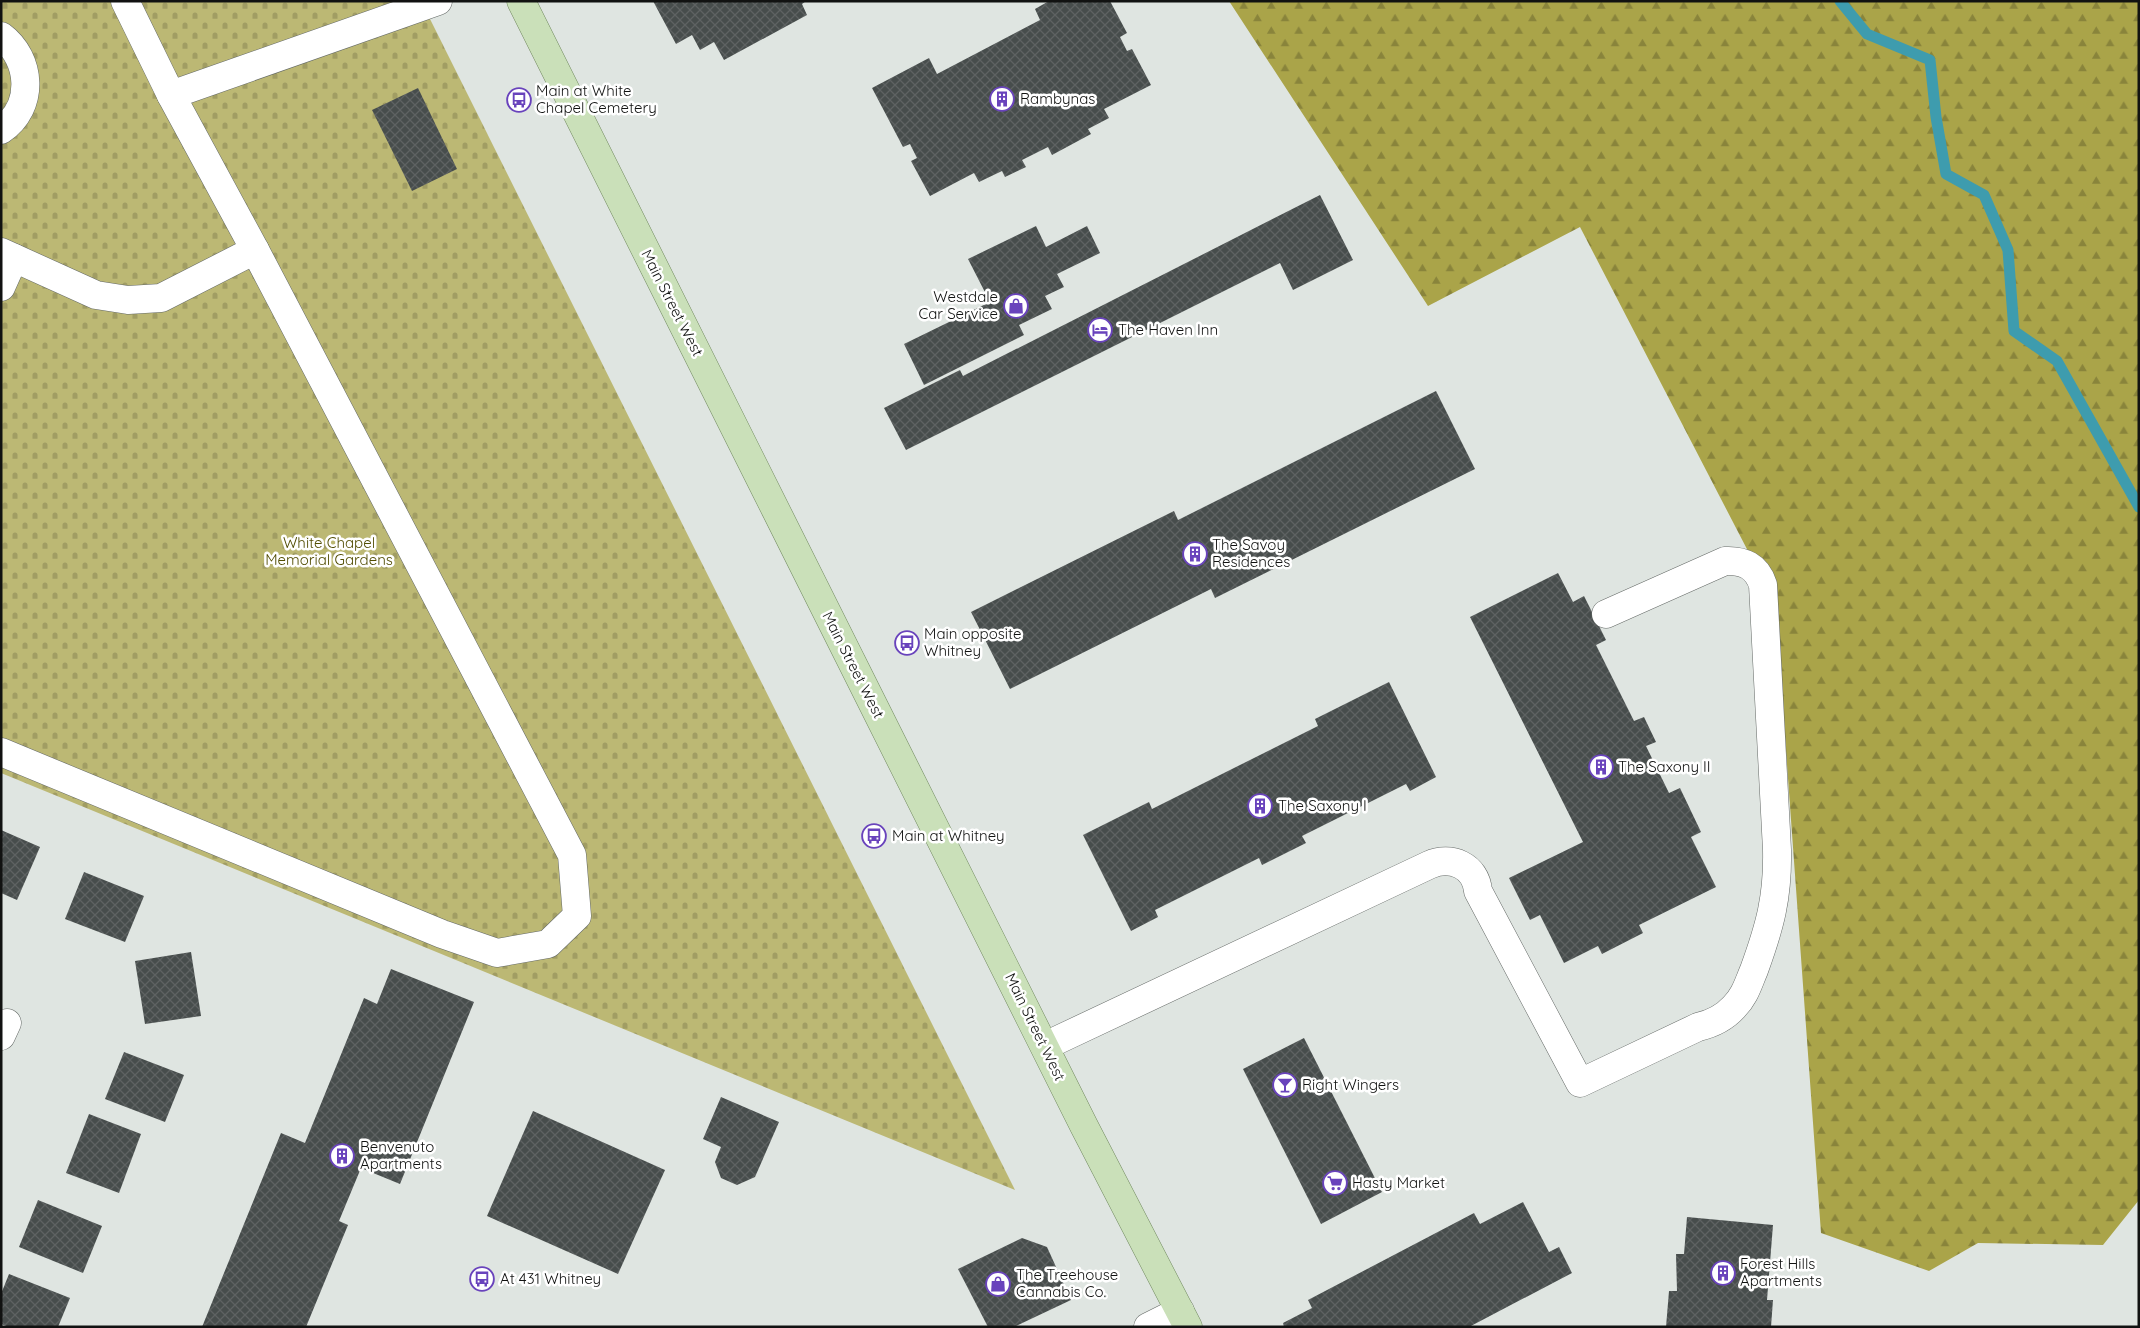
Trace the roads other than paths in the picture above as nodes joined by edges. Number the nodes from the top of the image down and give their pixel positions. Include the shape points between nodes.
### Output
1 (125, 1) edge
2 (438, 1) edge
3 (521, 1) edge
4 (1, 36) edge
5 (171, 95) junction
6 (1, 130) edge
7 (256, 250) junction
8 (8, 255) edge
9 (1, 287) edge
10 (1606, 614) dead end
11 (1, 752) edge
12 (1045, 1046) junction
13 (1184, 1319) edge
14 (1148, 1327) edge

1 - 5 street
2 - 5 street
3 - 12 main road, Main Street West
4 - 6 street via 17,51 24,68 26,86 18,112
5 - 7 street
7 - 8 street via 161,298 144,300 96,294
7 - 11 street via 572,855 577,916 548,944 497,953 442,934
8 - 9 street
10 - 12 street via 1725,561 1749,565 1764,584 1777,850 1776,892 1768,933 1748,988 1727,1014 1580,1083 1478,891 1471,872 1459,863 1444,860
12 - 13 main road, Main Street West
13 - 14 street

